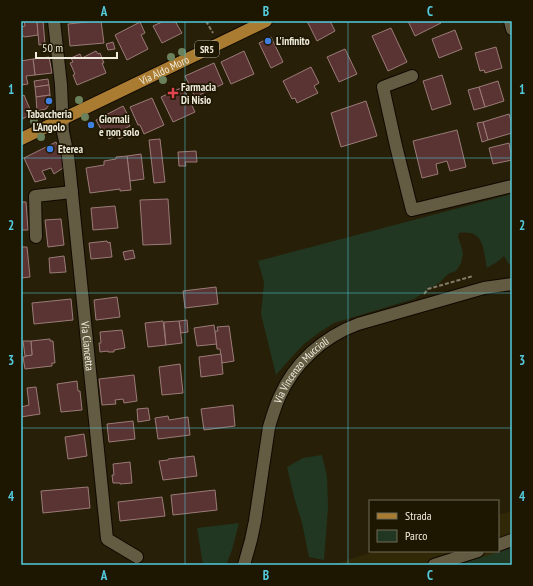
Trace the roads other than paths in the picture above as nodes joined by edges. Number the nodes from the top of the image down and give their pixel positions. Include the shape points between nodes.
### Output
1 (54, 21) edge
2 (266, 21) edge
3 (510, 21) edge
4 (512, 29) edge
5 (412, 76) dead end
6 (63, 119) junction
7 (21, 139) edge
8 (512, 186) edge
9 (72, 192) junction
10 (36, 237) dead end
11 (512, 276) edge
12 (512, 284) edge
13 (484, 288) junction
14 (512, 540) edge
15 (499, 544) edge
16 (475, 552) edge
17 (136, 557) dead end
18 (244, 565) edge
19 (434, 565) edge

1 - 6 street, Via Ciancetta
2 - 6 main road, Via Aldo Moro / SR5
3 - 4 street
5 - 8 street via 382,87 412,210
6 - 7 main road, SR5
6 - 9 street, Via Ciancetta
9 - 10 street via 35,196
9 - 17 street, Via Ciancetta via 107,539
11 - 13 street, Via Vincenzo Muccioli
12 - 13 street, Via Vincenzo Muccioli
13 - 18 street, Via Vincenzo Muccioli via 340,331 303,359 279,397 269,427 255,521
14 - 15 street
16 - 19 street

